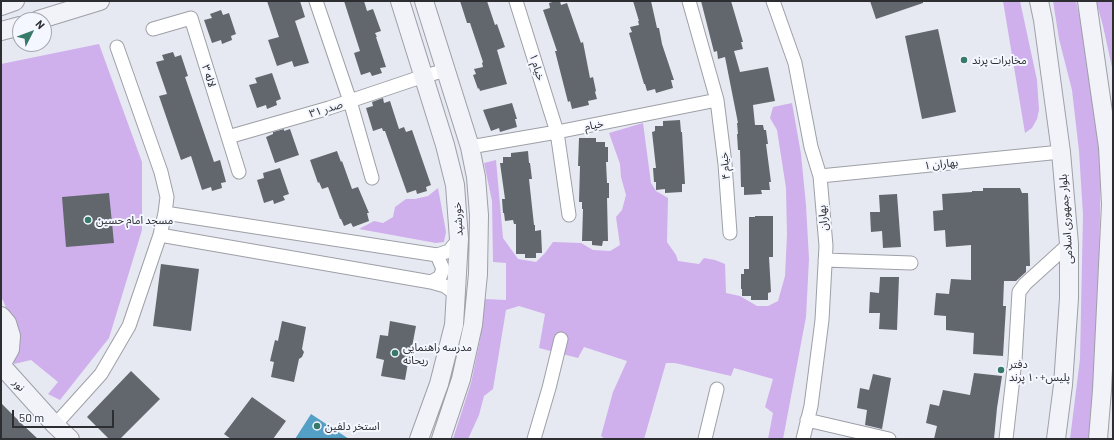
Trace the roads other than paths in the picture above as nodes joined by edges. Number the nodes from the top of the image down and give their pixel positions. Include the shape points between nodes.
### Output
1 (15, 1) edge
2 (100, 1) edge
3 (316, 1) edge
4 (400, 1) edge
5 (424, 1) edge
6 (516, 1) edge
7 (689, 1) edge
8 (773, 1) edge
9 (1039, 1) edge
10 (1087, 1) edge
11 (1, 6) edge
12 (52, 16) edge
13 (12, 28) edge
14 (153, 29) dead end
15 (1, 31) edge
16 (116, 47) dead end
17 (447, 70) junction
18 (424, 76) junction
19 (717, 100) junction
20 (350, 101) junction
21 (557, 132) junction
22 (228, 137) junction
23 (470, 147) junction
24 (1110, 147) edge
25 (1061, 152) junction
26 (239, 172) dead end
27 (820, 176) junction
28 (372, 178) dead end
29 (165, 213) junction
30 (569, 215) dead end
31 (730, 234) dead end
32 (160, 235) junction
33 (459, 239) junction
34 (1068, 244) junction
35 (438, 255) junction
36 (825, 260) junction
37 (911, 263) dead end
38 (431, 282) junction
39 (457, 295) junction
40 (1, 316) edge
41 (561, 339) dead end
42 (1, 365) edge
43 (717, 389) dead end
44 (807, 420) junction
45 (55, 425) junction
46 (70, 439) edge
47 (418, 439) edge
48 (441, 439) edge
49 (534, 439) edge
50 (705, 439) edge
51 (802, 439) edge
52 (889, 439) edge
53 (1006, 439) edge
54 (1056, 439) edge
55 (1098, 439) edge

1 - 11 street
2 - 12 street
3 - 20 street
4 - 18 street, خورشید
5 - 17 street, خورشید
6 - 21 street, خیام ۱
7 - 19 street, خیام ۴
8 - 27 street, بهاران via 795,63 811,147
9 - 25 street, بلوار جمهوری اسلامی
10 - 24 street
13 - 15 street
14 - 22 street, لاله ۳ via 191,18
16 - 29 street via 161,172 167,197
17 - 18 street, صدر ۳۱
17 - 23 street, خورشید
18 - 20 street, صدر ۳۱
18 - 33 street, خورشید via 455,185
19 - 21 street, خیام
19 - 31 street, خیام ۴
20 - 22 street, صدر ۳۱
20 - 28 street
21 - 23 street, خیام
21 - 30 street, خیام ۱
22 - 26 street, لاله ۳
23 - 48 street, خورشید via 476,176 479,216 478,274 472,325 461,379
24 - 55 street via 1111,204
25 - 27 street, بهاران ۱
25 - 34 street, بلوار جمهوری اسلامی
27 - 36 street, بهاران
29 - 32 street
29 - 35 street
32 - 38 street
32 - 45 street via 129,326 101,374
33 - 35 street via 449,251
33 - 39 street, خورشید
34 - 53 street via 1019,292 1015,360
34 - 54 street, بلوار جمهوری اسلامی via 1069,298 1063,385
35 - 38 street via 443,269 440,277
36 - 37 street
36 - 44 street, بهاران via 822,320
38 - 39 street via 445,286
39 - 47 street, خورشید via 454,325 439,384
40 - 42 street via 7,322 11,336 10,349
41 - 49 street
42 - 45 street, نور
43 - 50 street
44 - 51 street, بهاران
44 - 52 street
45 - 46 street, نور

